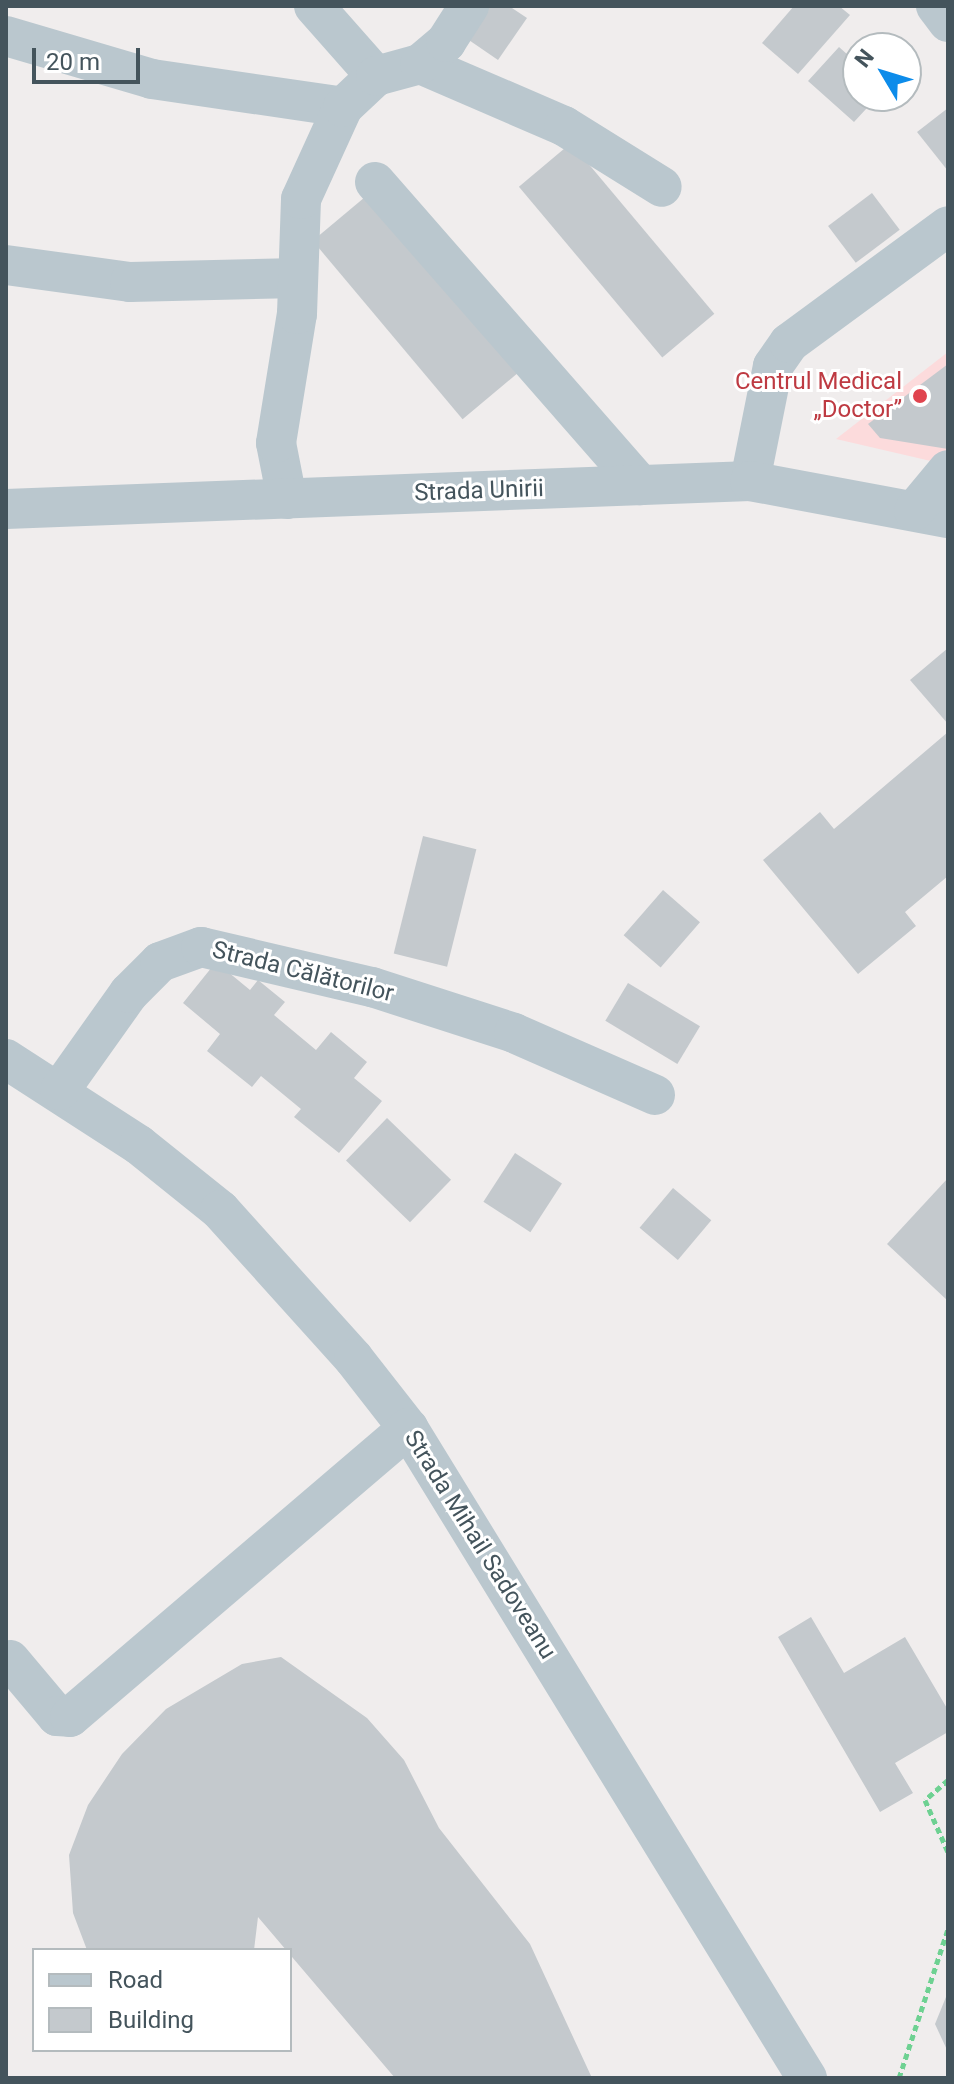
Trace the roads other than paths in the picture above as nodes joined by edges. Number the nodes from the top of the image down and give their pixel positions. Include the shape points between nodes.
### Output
1 (314, 6) edge
2 (469, 6) edge
3 (936, 6) edge
4 (948, 22) edge
5 (6, 36) edge
6 (420, 64) junction
7 (376, 76) junction
8 (343, 107) junction
9 (375, 182) dead end
10 (662, 187) dead end
11 (948, 226) edge
12 (6, 265) edge
13 (298, 278) junction
14 (948, 470) edge
15 (750, 481) junction
16 (640, 485) junction
17 (287, 499) junction
18 (6, 509) edge
19 (931, 515) edge
20 (6, 1059) edge
21 (60, 1090) junction
22 (655, 1095) dead end
23 (408, 1428) junction
24 (10, 1660) dead end
25 (801, 2075) edge

1 - 7 street
2 - 6 street via 446,42
3 - 4 street
5 - 8 street via 152,79
6 - 7 street
6 - 10 street via 564,126
7 - 8 street
8 - 13 street via 301,199
9 - 16 street
11 - 15 street via 789,343 773,366
12 - 13 street via 130,282
13 - 17 street via 276,443
14 - 19 street
15 - 16 street, Strada Unirii
15 - 19 street, Strada Unirii
16 - 17 street, Strada Unirii
17 - 18 street, Strada Unirii
20 - 21 street
21 - 22 street, Strada Călătorilor via 129,993 160,962 201,947 372,987 514,1033
21 - 23 street, Strada Mihail Sadoveanu via 220,1210
23 - 24 street via 70,1717 57,1716
23 - 25 street, Strada Mihail Sadoveanu

